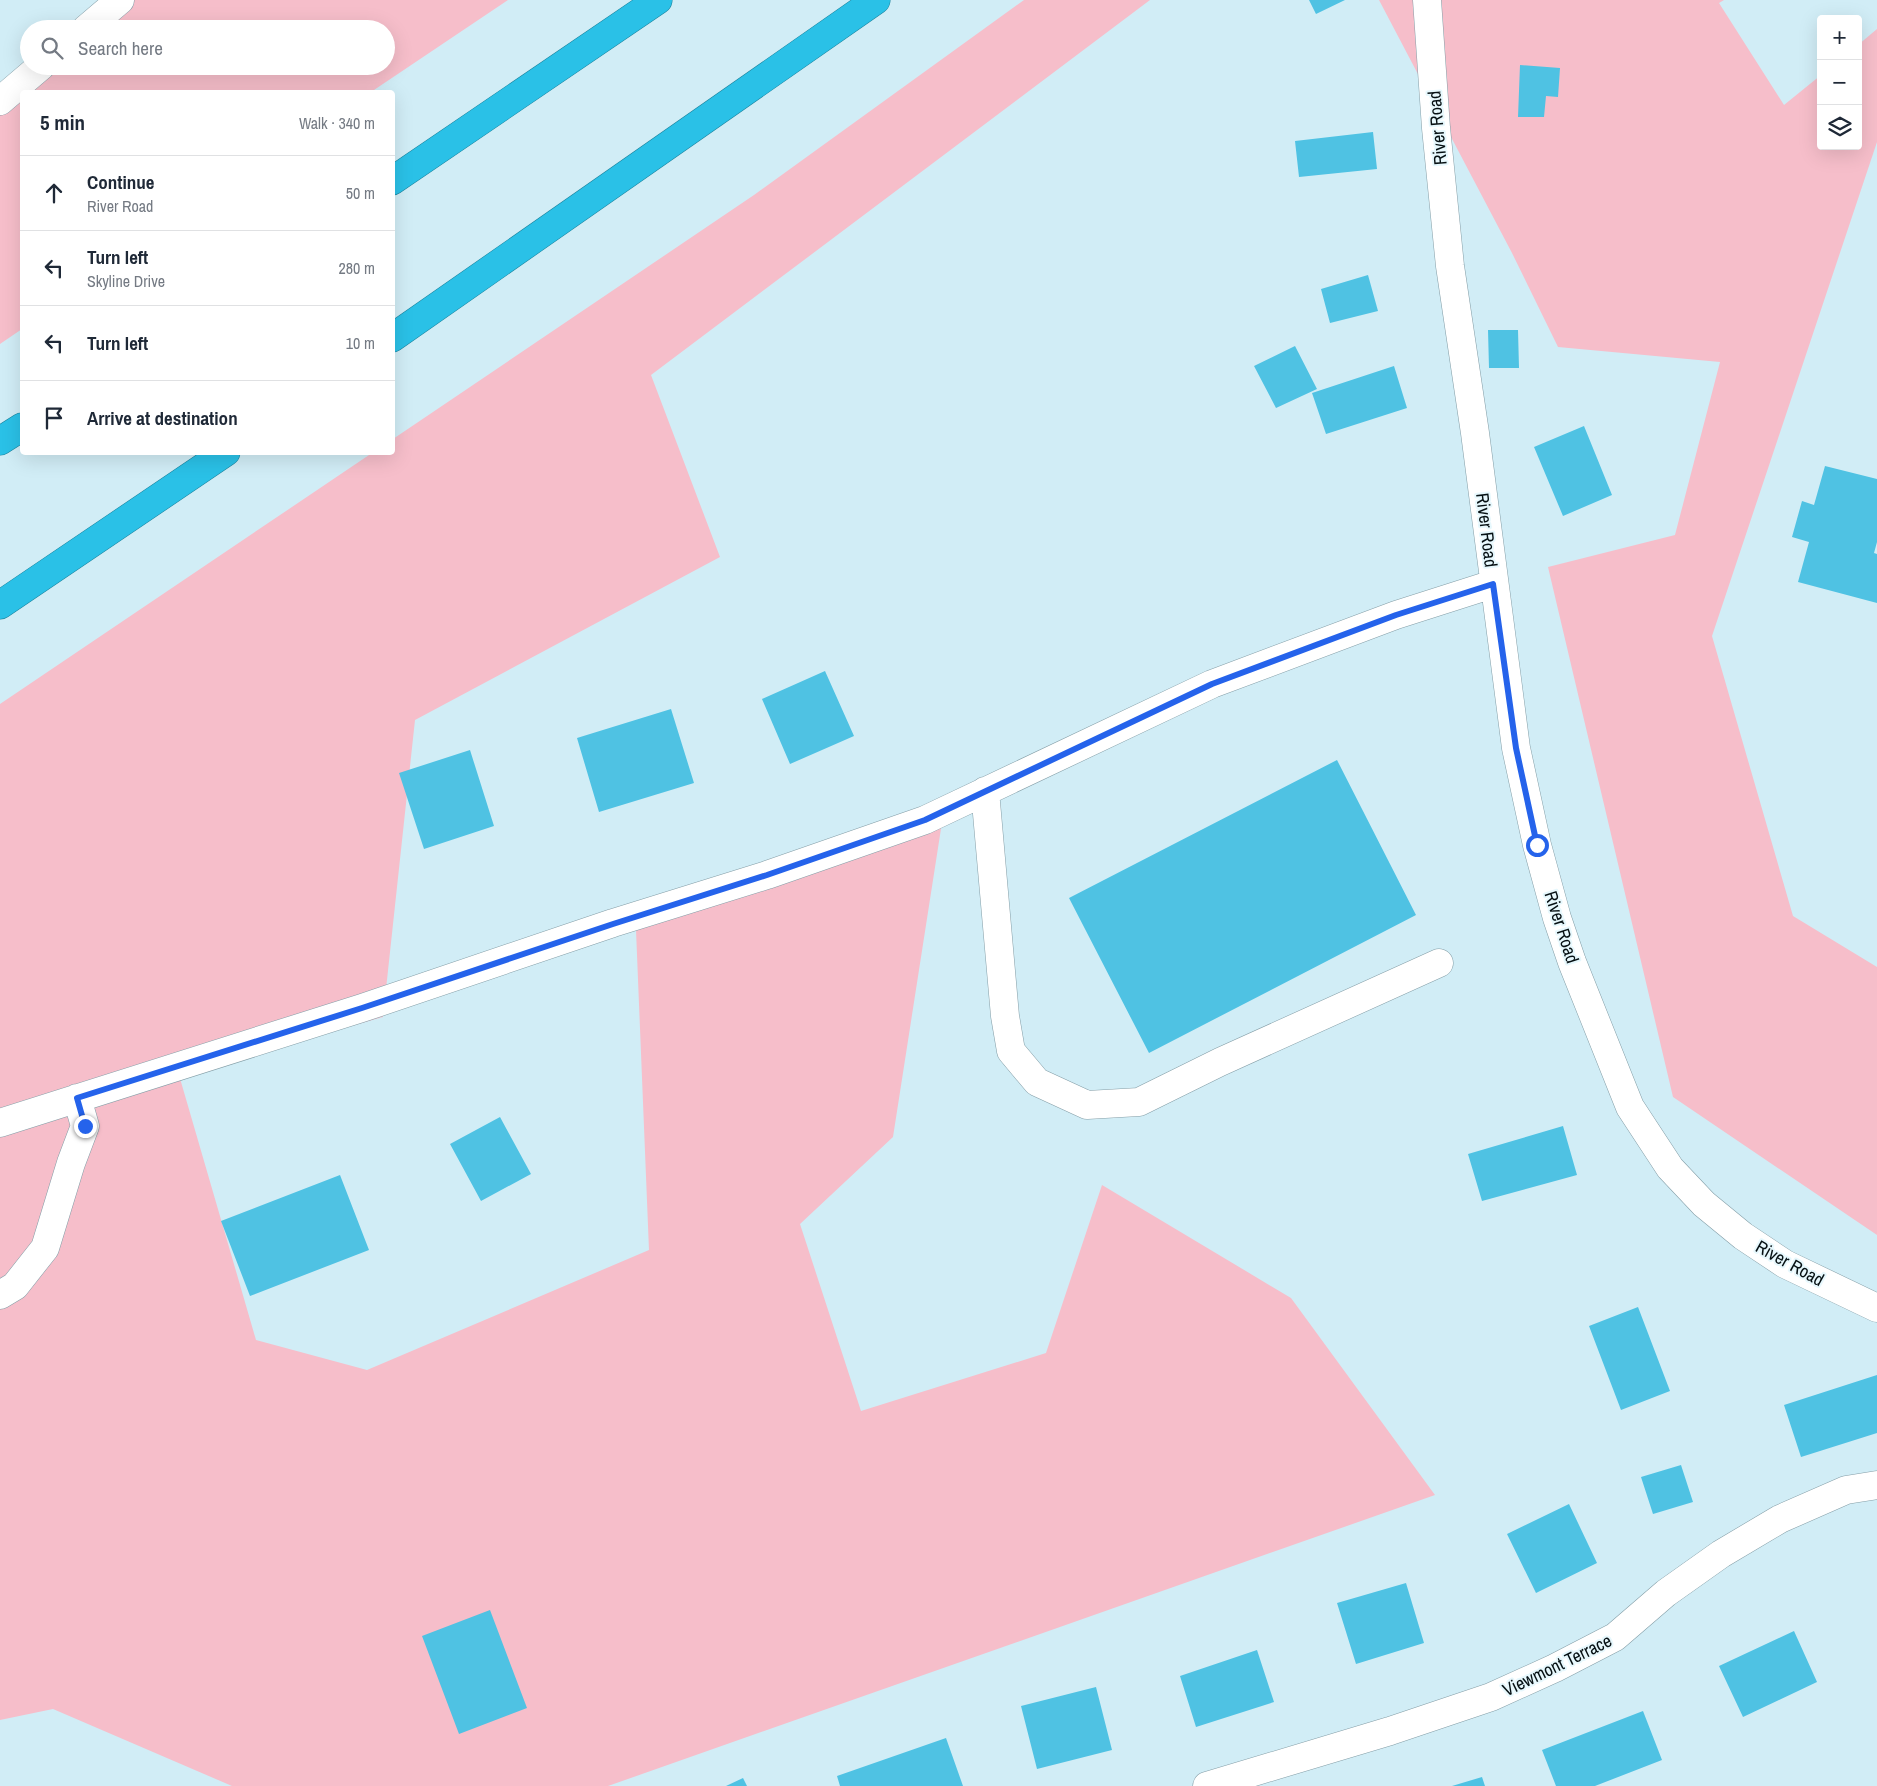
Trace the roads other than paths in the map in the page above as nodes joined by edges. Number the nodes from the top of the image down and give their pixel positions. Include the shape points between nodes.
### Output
1 (120, 0) edge
2 (658, 0) edge
3 (876, 0) edge
4 (1427, 0) edge
5 (97, 20) edge
6 (30, 75) edge
7 (0, 101) edge
8 (395, 179) edge
9 (395, 336) edge
10 (20, 427) edge
11 (0, 441) edge
12 (222, 455) edge
13 (1493, 584) junction
14 (0, 605) edge
15 (985, 791) junction
16 (1439, 963) dead end
17 (77, 1098) junction
18 (0, 1123) edge
19 (0, 1295) edge
20 (1877, 1308) edge
21 (1877, 1485) edge
22 (1207, 1786) edge

1 - 5 street
2 - 8 highway
3 - 9 highway
4 - 13 street, River Road via 1450,266
6 - 7 street
10 - 11 highway
12 - 14 highway
13 - 15 street via 1396,615 1212,684
13 - 20 street, River Road via 1516,748 1537,845 1572,962 1630,1107 1670,1168 1704,1204 1743,1236 1785,1264
15 - 16 street via 1004,1016 1011,1051 1037,1082 1087,1105 1139,1102
15 - 17 street via 925,820 767,875
17 - 18 street
17 - 19 street via 85,1126 45,1248 15,1286
21 - 22 street, Viewmont Terrace via 1846,1490 1780,1518 1666,1592 1615,1637 1528,1681 1492,1697 1399,1728

